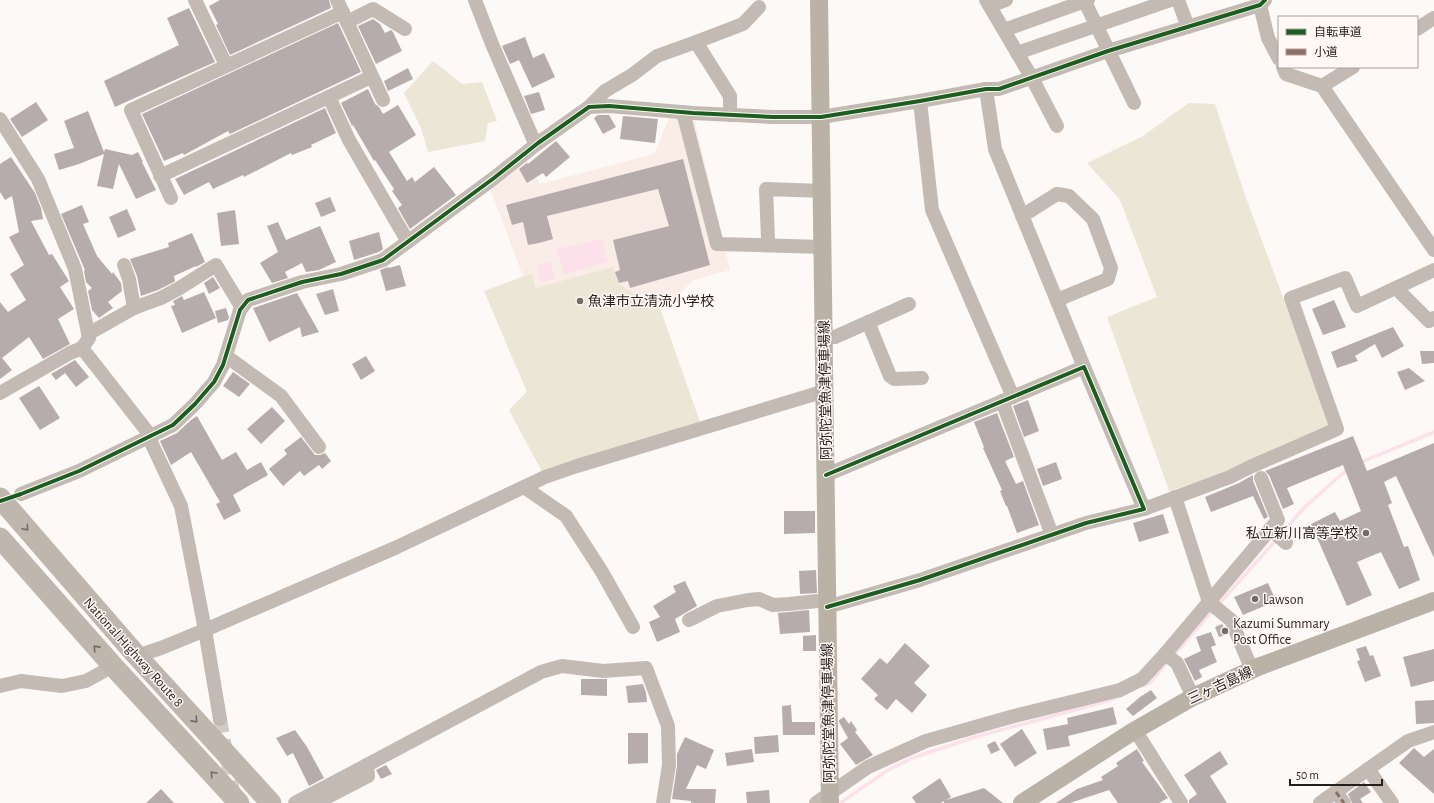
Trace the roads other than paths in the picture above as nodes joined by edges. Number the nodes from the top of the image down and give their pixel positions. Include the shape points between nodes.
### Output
1 (196, 0) edge
2 (475, 0) edge
3 (819, 0) edge
4 (1006, 0) edge
5 (1085, 0) edge
6 (1171, 0) edge
7 (1178, 0) edge
8 (1263, 1) edge
9 (988, 3) edge
10 (759, 7) dead end
11 (342, 11) edge
12 (1434, 18) edge
13 (1096, 26) junction
14 (1188, 27) junction
15 (1418, 28) edge
16 (405, 29) dead end
17 (1004, 30) junction
18 (696, 42) junction
19 (1108, 51) junction
20 (1017, 53) junction
21 (1278, 57) edge
22 (226, 66) junction
23 (1283, 68) edge
24 (1352, 68) edge
25 (371, 77) junction
26 (1032, 78) junction
27 (1322, 86) junction
28 (986, 89) junction
29 (329, 97) junction
30 (383, 100) dead end
31 (920, 101) junction
32 (1134, 103) dead end
33 (589, 107) junction
34 (683, 112) junction
35 (730, 115) junction
36 (821, 117) junction
37 (0, 118) edge
38 (1056, 126) dead end
39 (538, 143) junction
40 (160, 176) junction
41 (822, 191) junction
42 (171, 198) dead end
43 (1022, 216) junction
44 (768, 239) dead end
45 (408, 242) junction
46 (823, 247) junction
47 (1434, 250) edge
48 (124, 265) dead end
49 (1434, 270) edge
50 (1396, 288) junction
51 (1057, 300) junction
52 (909, 304) dead end
53 (134, 308) junction
54 (242, 308) junction
55 (1434, 318) edge
56 (868, 322) junction
57 (88, 334) junction
58 (824, 338) junction
59 (82, 348) junction
60 (226, 356) junction
61 (1084, 367) junction
62 (922, 378) dead end
63 (825, 391) junction
64 (0, 393) edge
65 (1007, 399) junction
66 (150, 435) junction
67 (319, 446) dead end
68 (826, 475) junction
69 (1261, 478) dead end
70 (524, 487) junction
71 (22, 494) dead end
72 (1175, 497) junction
73 (0, 498) edge
74 (1144, 509) junction
75 (1270, 529) junction
76 (1052, 535) junction
77 (0, 538) edge
78 (1286, 543) dead end
79 (1434, 601) edge
80 (1209, 602) junction
81 (827, 604) junction
82 (689, 620) dead end
83 (633, 627) dead end
84 (205, 630) junction
85 (1165, 654) junction
86 (137, 656) junction
87 (113, 666) junction
88 (1252, 670) junction
89 (0, 686) edge
90 (1194, 697) junction
91 (220, 720) tunnel mouth
92 (1135, 730) junction
93 (1434, 732) edge
94 (367, 765) junction
95 (1368, 769) junction
96 (1340, 797) edge
97 (825, 800) edge
98 (239, 803) edge
99 (271, 803) edge
100 (295, 803) edge
101 (316, 803) edge
102 (663, 803) edge
103 (1022, 803) edge
104 (1181, 803) edge
105 (1320, 803) edge
106 (1392, 803) edge

1 - 22 street
2 - 39 street via 531,134
3 - 36 main road, 阿弥陀堂魚津停車場線
4 - 9 street
5 - 13 street
5 - 17 street
6 - 13 street
7 - 14 street
8 - 14 street
8 - 21 street via 1268,38
9 - 17 street
10 - 18 street via 743,24
11 - 16 street via 372,9
11 - 22 street
11 - 25 street
12 - 15 street
13 - 19 street
13 - 20 street
14 - 19 street
17 - 20 street
18 - 33 street via 657,56 605,91
18 - 35 street via 730,96
19 - 26 street
19 - 32 street
20 - 26 street
22 - 40 street via 131,110
23 - 27 street via 1286,74
24 - 27 street
25 - 29 street
25 - 30 street
26 - 28 street via 999,89
26 - 38 street
27 - 47 street
28 - 31 street
28 - 43 street via 995,149
29 - 40 street
29 - 45 street via 349,140
31 - 36 street
31 - 65 street via 932,210
33 - 34 street via 609,106
33 - 39 street
34 - 35 street
34 - 46 street via 717,244
35 - 36 street
36 - 41 main road, 阿弥陀堂魚津停車場線
37 - 57 street via 38,179 74,269
39 - 45 street
40 - 42 street
41 - 44 street via 766,189
41 - 46 main road, 阿弥陀堂魚津停車場線
43 - 51 street
43 - 51 street via 1057,194 1069,196 1093,219 1111,268 1108,279
45 - 54 street via 383,260 248,300
46 - 58 main road, 阿弥陀堂魚津停車場線
48 - 53 street
49 - 50 street
50 - 55 street via 1429,321
50 - 72 street via 1357,306 1345,278 1291,298 1337,429 1230,477
51 - 61 street
52 - 56 street
53 - 54 street via 178,290 216,266
53 - 57 street
54 - 60 street
56 - 58 street via 835,337
56 - 62 street via 890,376 894,379
57 - 59 street via 89,338
58 - 63 main road, 阿弥陀堂魚津停車場線
59 - 64 street via 70,352
59 - 66 street
60 - 66 street via 214,382 195,404 173,425
60 - 67 street via 281,396
61 - 65 street
61 - 74 street
63 - 68 main road, 阿弥陀堂魚津停車場線
63 - 70 street via 577,466
65 - 68 street
65 - 76 street
66 - 71 street via 79,471
66 - 84 street via 150,440 181,506
68 - 81 main road, 阿弥陀堂魚津停車場線
69 - 75 street via 1278,520
70 - 83 street via 566,516
70 - 84 street via 395,548
72 - 74 street
72 - 80 street
73 -> 86 highway, National Highway Route 8
74 - 76 street via 1086,523
75 - 78 street
75 - 80 street
76 - 81 street via 920,580
87 -> 77 highway, National Highway Route 8
79 - 88 main road, 三ヶ吉島線
80 - 85 street
80 - 88 street via 1231,620
81 - 82 street via 773,605 759,599 748,600 718,606
81 - 97 main road, 阿弥陀堂魚津停車場線
84 - 86 street
84 - 91 street
85 - 90 street via 1177,663
85 - 97 street via 1142,679 1120,690 926,741 868,767
86 -> 99 highway, National Highway Route 8
87 - 89 street via 86,682 62,686 21,680
98 -> 87 highway, National Highway Route 8
88 - 90 main road, 三ヶ吉島線
90 - 92 main road, 三ヶ吉島線
92 - 103 main road, 三ヶ吉島線
92 - 104 street
93 - 95 street via 1408,741
94 - 100 street
94 - 101 street via 368,776
94 - 102 street via 541,672 562,666 603,671 646,668 668,726 669,765
95 - 96 street
95 - 106 street
96 - 105 street

